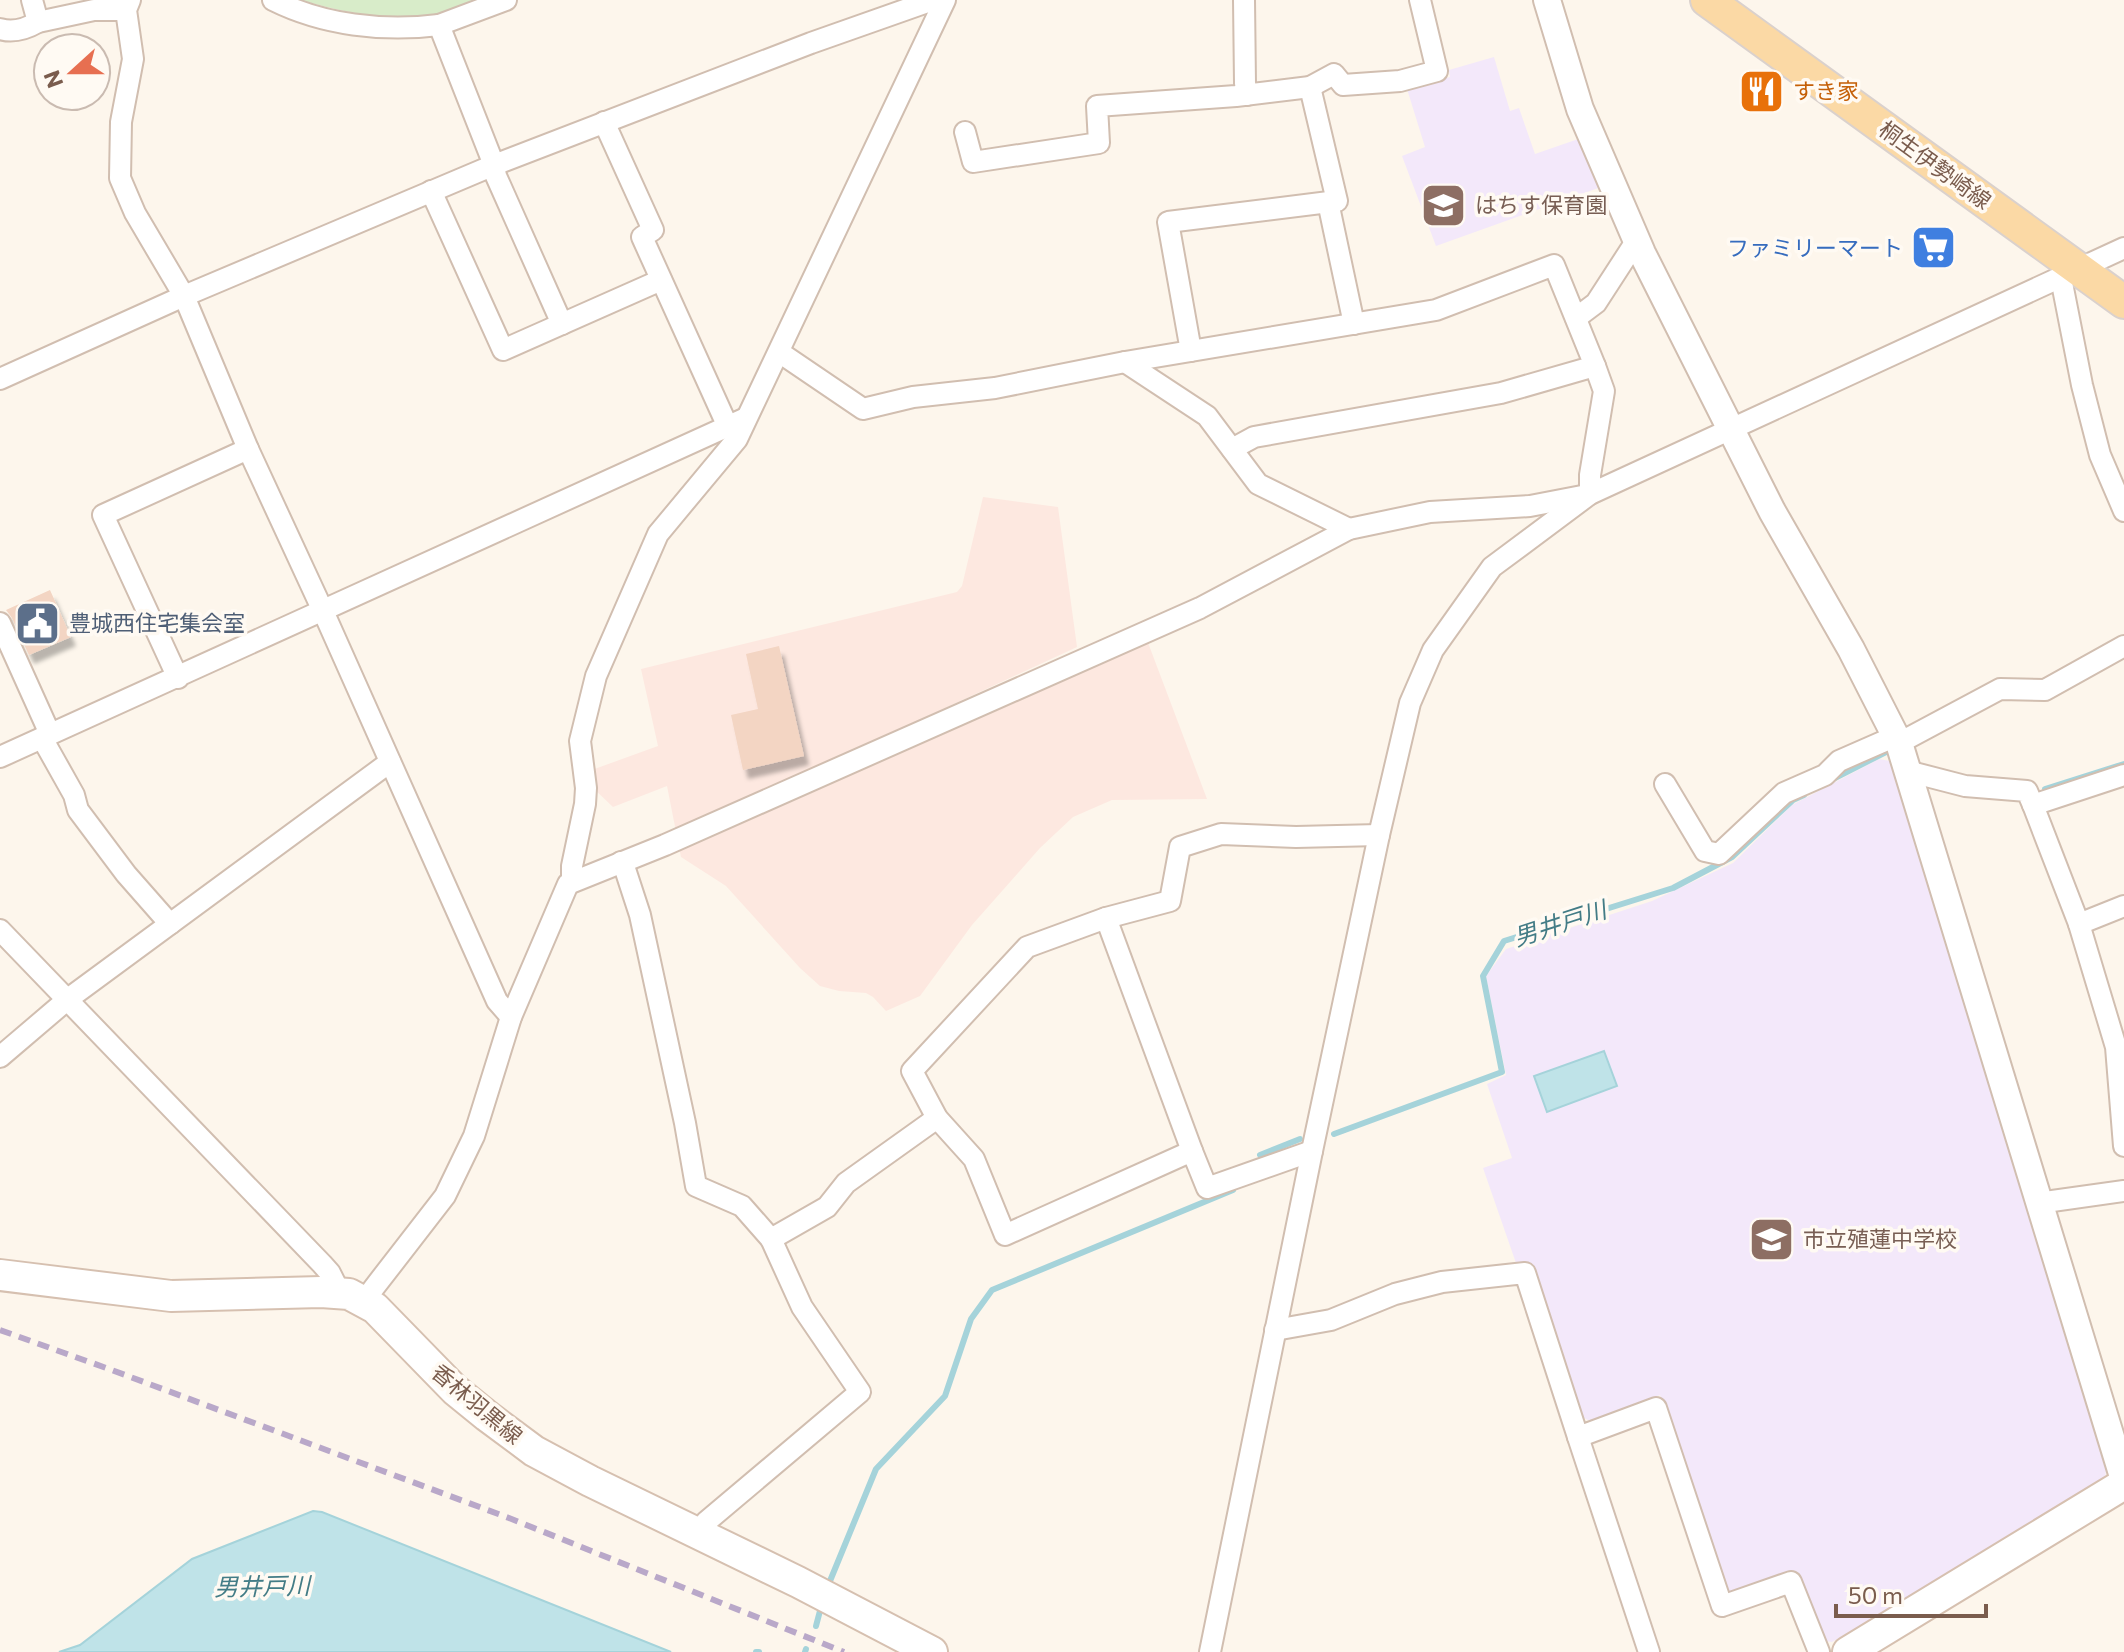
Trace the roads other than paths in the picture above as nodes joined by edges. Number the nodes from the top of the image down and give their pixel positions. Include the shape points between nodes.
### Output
1 (32, 0) edge
2 (273, 0) edge
3 (506, 0) edge
4 (933, 0) edge
5 (945, 0) edge
6 (1244, 0) edge
7 (1420, 0) edge
8 (1547, 0) edge
9 (1707, 0) edge
10 (128, 5) edge
11 (38, 22) junction
12 (439, 25) junction
13 (0, 29) edge
14 (1310, 87) junction
15 (1247, 95) junction
16 (604, 122) junction
17 (965, 132) dead end
18 (494, 165) junction
19 (431, 191) junction
20 (1328, 202) junction
21 (1638, 244) junction
22 (2124, 248) edge
23 (2070, 274) junction
24 (661, 280) junction
25 (184, 296) junction
26 (2124, 302) edge
27 (1576, 318) junction
28 (562, 324) junction
29 (1354, 324) junction
30 (1191, 351) junction
31 (779, 352) junction
32 (1125, 362) junction
33 (1595, 366) junction
34 (0, 379) edge
35 (737, 422) junction
36 (1731, 428) junction
37 (248, 449) junction
38 (1232, 449) junction
39 (1590, 494) junction
40 (2124, 511) edge
41 (1349, 529) junction
42 (323, 611) junction
43 (0, 623) edge
44 (2124, 646) edge
45 (178, 678) junction
46 (46, 736) junction
47 (1897, 740) junction
48 (0, 757) edge
49 (390, 762) junction
50 (1907, 771) junction
51 (2124, 775) edge
52 (1665, 784) dead end
53 (2033, 805) junction
54 (1379, 835) junction
55 (621, 862) junction
56 (572, 882) junction
57 (2124, 906) edge
58 (1106, 918) junction
59 (170, 924) junction
60 (2079, 924) junction
61 (0, 930) edge
62 (68, 999) junction
63 (511, 1017) junction
64 (2120, 1045) edge
65 (0, 1057) edge
66 (937, 1118) junction
67 (2124, 1146) edge
68 (1192, 1151) junction
69 (1312, 1151) junction
70 (2124, 1191) edge
71 (2038, 1203) junction
72 (771, 1239) junction
73 (0, 1275) edge
74 (353, 1297) junction
75 (1275, 1330) junction
76 (1578, 1437) junction
77 (2124, 1482) edge
78 (697, 1533) junction
79 (932, 1652) edge
80 (1210, 1652) edge
81 (1649, 1652) edge
82 (1819, 1652) edge
83 (1848, 1652) edge

1 - 11 street
2 - 12 street via 336,22 405,29
3 - 12 street
4 - 16 street
5 - 31 street
6 - 15 street
7 - 14 street via 1437,71 1400,81 1343,85 1334,74
8 - 21 street via 1580,109
9 - 23 main road, 桐生伊勢崎線
10 - 11 street
10 - 25 street via 133,59 121,122 120,178
11 - 13 street via 9,32
12 - 18 street
14 - 15 street
14 - 20 street via 1337,201
15 - 17 street via 1097,106 1099,143 973,162
16 - 18 street
16 - 24 street via 653,230 642,237
18 - 19 street
18 - 28 street
19 - 25 street
19 - 28 street via 503,350
20 - 29 street
20 - 30 street via 1168,222
21 - 27 street via 1596,303
21 - 36 street
22 - 23 street
23 - 26 main road, 桐生伊勢崎線
23 - 36 street
23 - 40 street via 2082,385 2100,455
24 - 28 street
24 - 35 street
25 - 34 street
25 - 37 street
27 - 29 street via 1554,265 1436,310
27 - 33 street
29 - 30 street
30 - 32 street
31 - 32 street via 863,409
31 - 35 street
32 - 38 street via 1207,416
33 - 38 street via 1501,393 1254,437
33 - 39 street via 1604,391
35 - 42 street
35 - 56 street via 737,439 658,534 596,676 580,741 586,788
36 - 39 street
36 - 47 street
37 - 42 street
37 - 45 street via 103,515
38 - 41 street via 1258,484
39 - 41 street via 1530,506 1430,512
39 - 54 street via 1492,567 1433,650 1410,703
41 - 55 street via 1200,608
42 - 45 street
42 - 49 street
43 - 46 street
44 - 47 street via 2045,690 2000,689
45 - 46 street
46 - 48 street
46 - 59 street via 78,810
47 - 50 street
47 - 52 street via 1839,761 1825,775 1784,793 1719,854 1705,851
49 - 59 street
49 - 63 street via 497,1001
50 - 53 street via 1965,786 2027,791
50 - 71 street
51 - 53 street
53 - 60 street
54 - 58 street via 1221,834 1180,847 1170,901
54 - 69 street
55 - 56 street
55 - 72 street via 640,915 696,1186 742,1206
56 - 63 street via 563,891
57 - 60 street
58 - 66 street via 1027,947 912,1071
58 - 68 street
59 - 62 street
60 - 64 street
61 - 62 street
62 - 65 street
62 - 74 street
63 - 74 street via 474,1136 445,1196 373,1289
64 - 67 street
66 - 68 street via 974,1159 1005,1235
66 - 72 street via 846,1183 827,1207
68 - 69 street via 1207,1188
69 - 75 street
70 - 71 street
71 - 77 street
72 - 78 street via 802,1307 860,1392
73 - 74 main road via 171,1296
74 - 78 main road, 香林羽黒線 via 375,1308 455,1390 521,1442
75 - 76 street via 1331,1320 1442,1282 1525,1273
75 - 80 street
76 - 81 street
76 - 82 street via 1656,1408 1722,1606 1791,1582
77 - 83 main road
78 - 79 main road, 香林羽黒線

